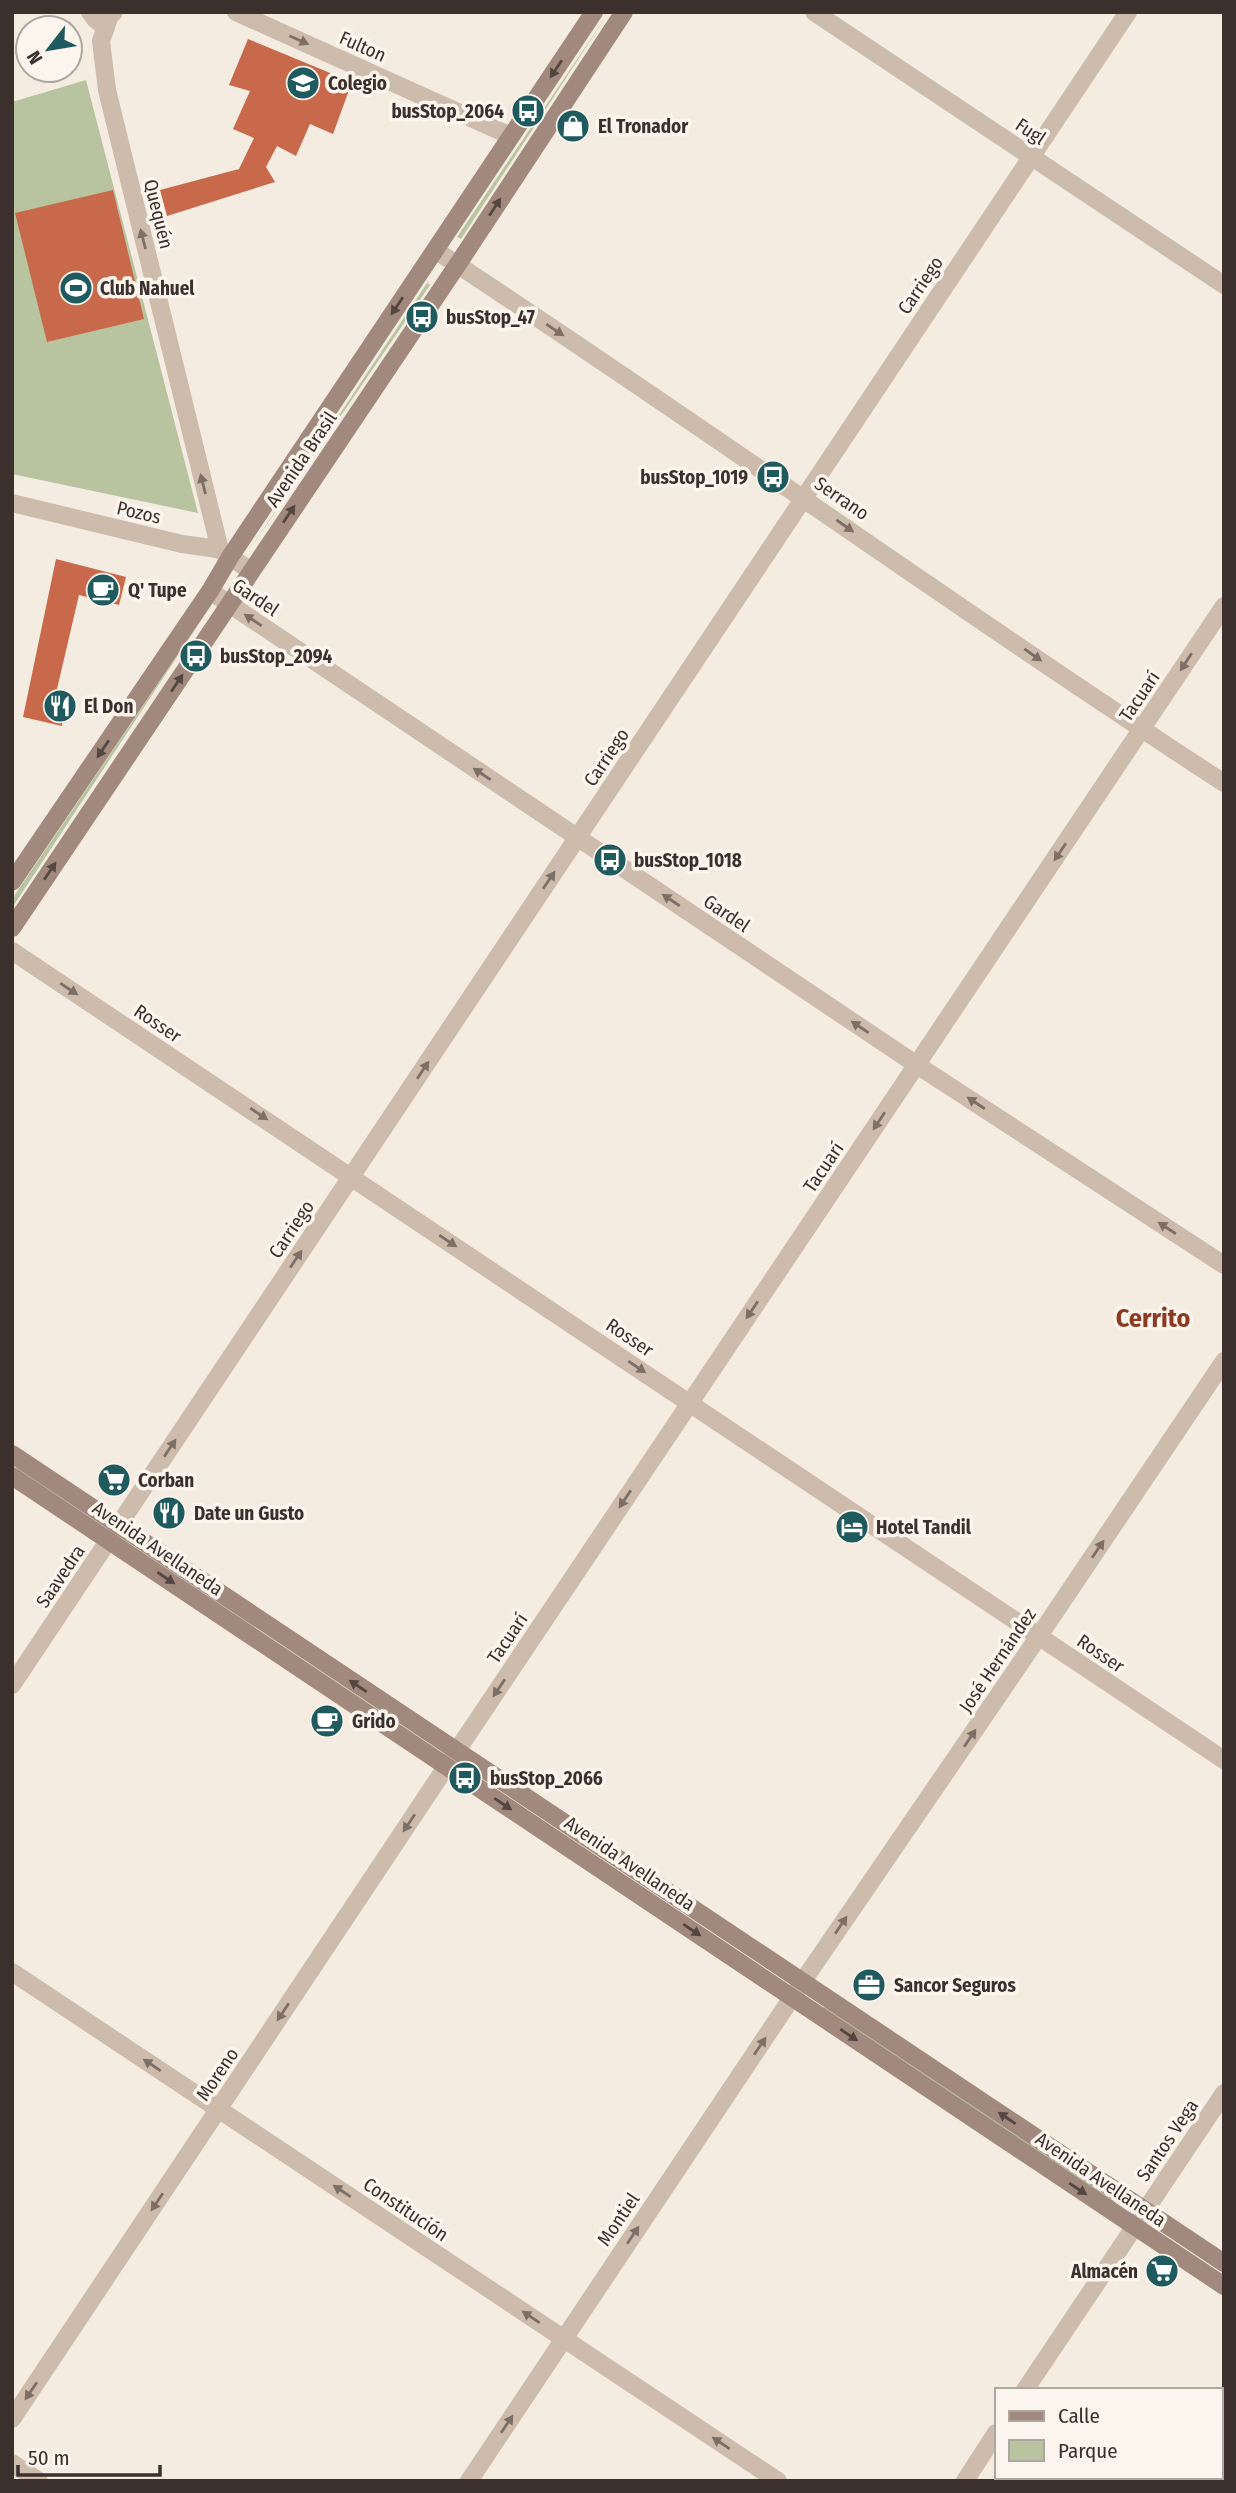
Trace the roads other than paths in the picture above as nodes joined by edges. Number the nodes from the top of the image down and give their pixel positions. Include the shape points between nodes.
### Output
1 (90, 12) edge
2 (236, 12) edge
3 (593, 12) edge
4 (624, 12) edge
5 (814, 12) edge
6 (1128, 12) edge
7 (110, 20) edge
8 (511, 136) junction
9 (1031, 157) junction
10 (435, 250) junction
11 (458, 264) junction
12 (1224, 285) edge
13 (804, 498) junction
14 (12, 503) edge
15 (225, 554) junction
16 (251, 571) junction
17 (210, 591) junction
18 (230, 605) junction
19 (1224, 606) edge
20 (1142, 730) junction
21 (1224, 783) edge
22 (577, 838) junction
23 (12, 882) edge
24 (12, 928) edge
25 (12, 951) edge
26 (917, 1065) junction
27 (352, 1176) junction
28 (1224, 1265) edge
29 (1224, 1361) edge
30 (690, 1402) junction
31 (12, 1454) edge
32 (12, 1476) edge
33 (114, 1533) junction
34 (1040, 1636) junction
35 (12, 1685) edge
36 (451, 1759) junction
37 (1224, 1760) edge
38 (12, 1972) edge
39 (803, 1981) junction
40 (792, 1997) junction
41 (1224, 2093) edge
42 (218, 2109) junction
43 (1146, 2210) junction
44 (1134, 2227) junction
45 (1224, 2263) edge
46 (1224, 2286) edge
47 (564, 2339) junction
48 (1026, 2388) edge
49 (12, 2419) edge
50 (995, 2434) edge
51 (12, 2463) edge
52 (39, 2481) edge
53 (469, 2481) edge
54 (778, 2481) edge
55 (964, 2481) edge

1 - 7 street via 94,19
2 -> 8 street, Fulton
3 -> 8 main road, Avenida Brasil
11 -> 4 main road, Avenida Brasil
5 - 9 street, Fugl
6 - 9 street, Carriego
15 -> 7 street, Quequén via 107,90 101,41
8 - 10 main road, Avenida Brasil
9 - 12 street, Fugl
9 - 13 street, Carriego
10 - 11 street, Serrano
10 -> 15 main road, Avenida Brasil
11 -> 13 street, Serrano
16 -> 11 main road, Avenida Brasil
13 -> 20 street, Serrano
13 - 22 street, Carriego
14 - 15 street, Pozos
15 - 16 street, Pozos
15 - 17 main road, Avenida Brasil
16 - 18 main road, Avenida Brasil
17 - 18 street, Gardel
17 -> 23 main road, Avenida Brasil
22 -> 18 street, Gardel
24 -> 18 main road, Avenida Brasil
19 -> 20 street, Tacuarí
20 - 21 street, Serrano
20 -> 26 street, Tacuarí
26 -> 22 street, Gardel
27 -> 22 street, Carriego
25 -> 27 street, Rosser
28 -> 26 street, Gardel
26 -> 30 street, Tacuarí
27 -> 30 street, Rosser
33 -> 27 street, Carriego
34 -> 29 street, José Hernández
30 - 34 street, Rosser
30 -> 36 street, Tacuarí
31 - 33 main road, Avenida Avellaneda
32 - 33 main road, Avenida Avellaneda
33 - 35 street, Saavedra
33 - 36 main road, Avenida Avellaneda
34 - 37 street, Rosser
39 -> 34 street, José Hernández
36 - 39 main road, Avenida Avellaneda
36 -> 40 main road, Avenida Avellaneda
36 -> 42 street, Moreno
42 -> 38 street, Constitución
39 - 40 street, Montiel
43 -> 39 main road, Avenida Avellaneda
40 -> 44 main road, Avenida Avellaneda
47 -> 40 street, Montiel
41 - 43 street, Santos Vega
47 -> 42 street, Constitución
42 -> 49 street, Moreno
43 - 44 street, Santos Vega
43 - 45 main road, Avenida Avellaneda
44 - 46 main road, Avenida Avellaneda
44 - 48 street, Santos Vega
53 -> 47 street, Montiel
54 -> 47 street, Constitución
50 - 55 street
51 - 52 street

